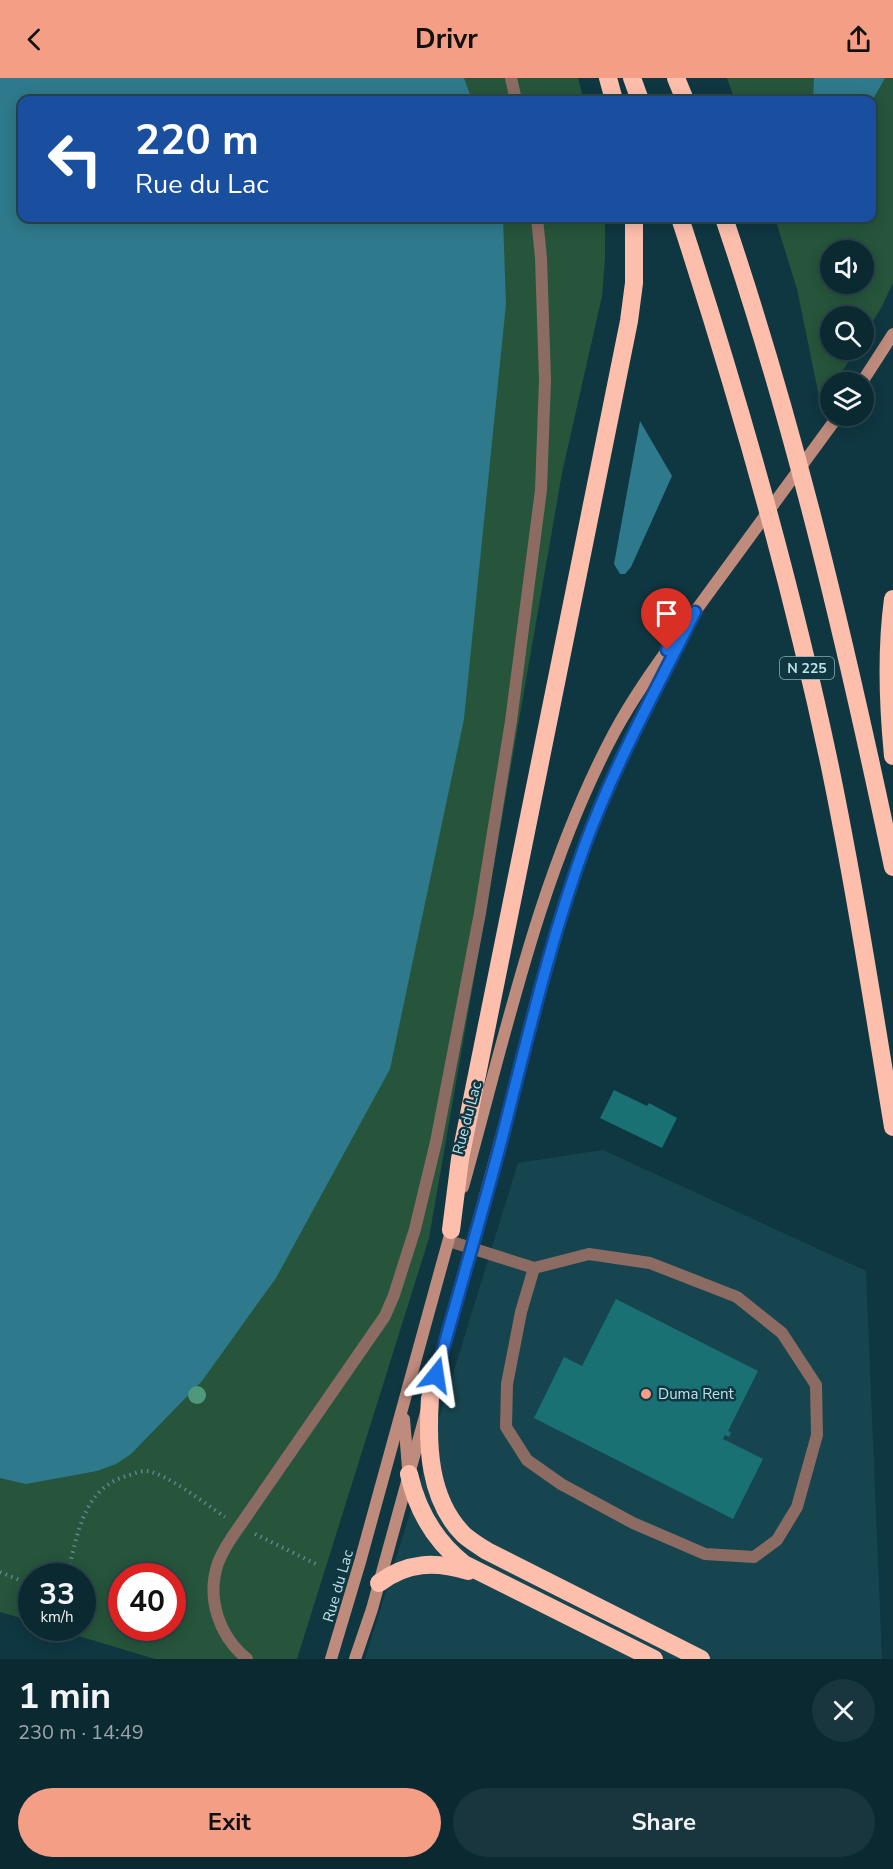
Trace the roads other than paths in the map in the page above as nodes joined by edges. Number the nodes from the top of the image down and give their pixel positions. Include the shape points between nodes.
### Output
1 (511, 78) edge
2 (608, 78) edge
3 (632, 78) edge
4 (676, 78) edge
5 (682, 78) edge
6 (515, 96) edge
7 (613, 96) edge
8 (639, 96) edge
9 (684, 96) edge
10 (685, 96) edge
11 (537, 222) edge
12 (634, 222) edge
13 (681, 222) edge
14 (725, 222) edge
15 (893, 327) edge
16 (893, 334) edge
17 (885, 345) junction
18 (868, 372) edge
19 (831, 426) edge
20 (893, 600) edge
21 (695, 612) junction
22 (893, 756) edge
23 (893, 867) edge
24 (893, 1127) edge
25 (450, 1236) junction
26 (471, 1249) junction
27 (534, 1268) junction
28 (430, 1398) junction
29 (405, 1403) junction
30 (409, 1474) junction
31 (379, 1583) junction
32 (501, 1583) junction
33 (247, 1659) edge
34 (331, 1659) edge
35 (355, 1659) edge
36 (654, 1659) edge
37 (701, 1659) edge

1 - 6 street
2 - 7 highway
3 - 8 highway
4 - 9 highway
5 - 10 highway
11 - 33 street via 545,380 541,489 495,824 436,1142 415,1229 385,1316 238,1527 218,1563 213,1586 218,1618 233,1646
12 - 25 highway via 634,283 629,321 462,1151
13 - 24 highway, N 225 via 757,470 818,713 853,883
14 - 23 highway, N 225 via 805,487
15 - 17 street
16 - 17 street
17 - 18 street
19 - 21 street, Rue du Lac
20 - 22 highway via 889,701
21 - 25 street, Rue du Lac via 625,714 570,828 534,933
21 - 26 street, Rue du Lac via 628,744 579,861 541,986
25 - 26 street
25 - 29 street, Rue du Lac
26 - 27 street
26 - 28 street, Rue du Lac
27 - 27 street via 507,1384 506,1427 527,1460 561,1484 705,1554 754,1557 777,1540 797,1507 817,1435 816,1385 782,1333 737,1297 651,1263 589,1254
28 - 30 street, Rue du Lac
28 - 37 highway via 429,1440 435,1480 447,1511 464,1535 487,1551
29 - 30 street
29 - 34 street, Rue du Lac
30 - 31 street, Rue du Lac
30 - 32 highway via 424,1516 443,1545 464,1564
31 - 32 highway via 404,1569 430,1564 451,1566
31 - 35 street, Rue du Lac
32 - 36 highway

